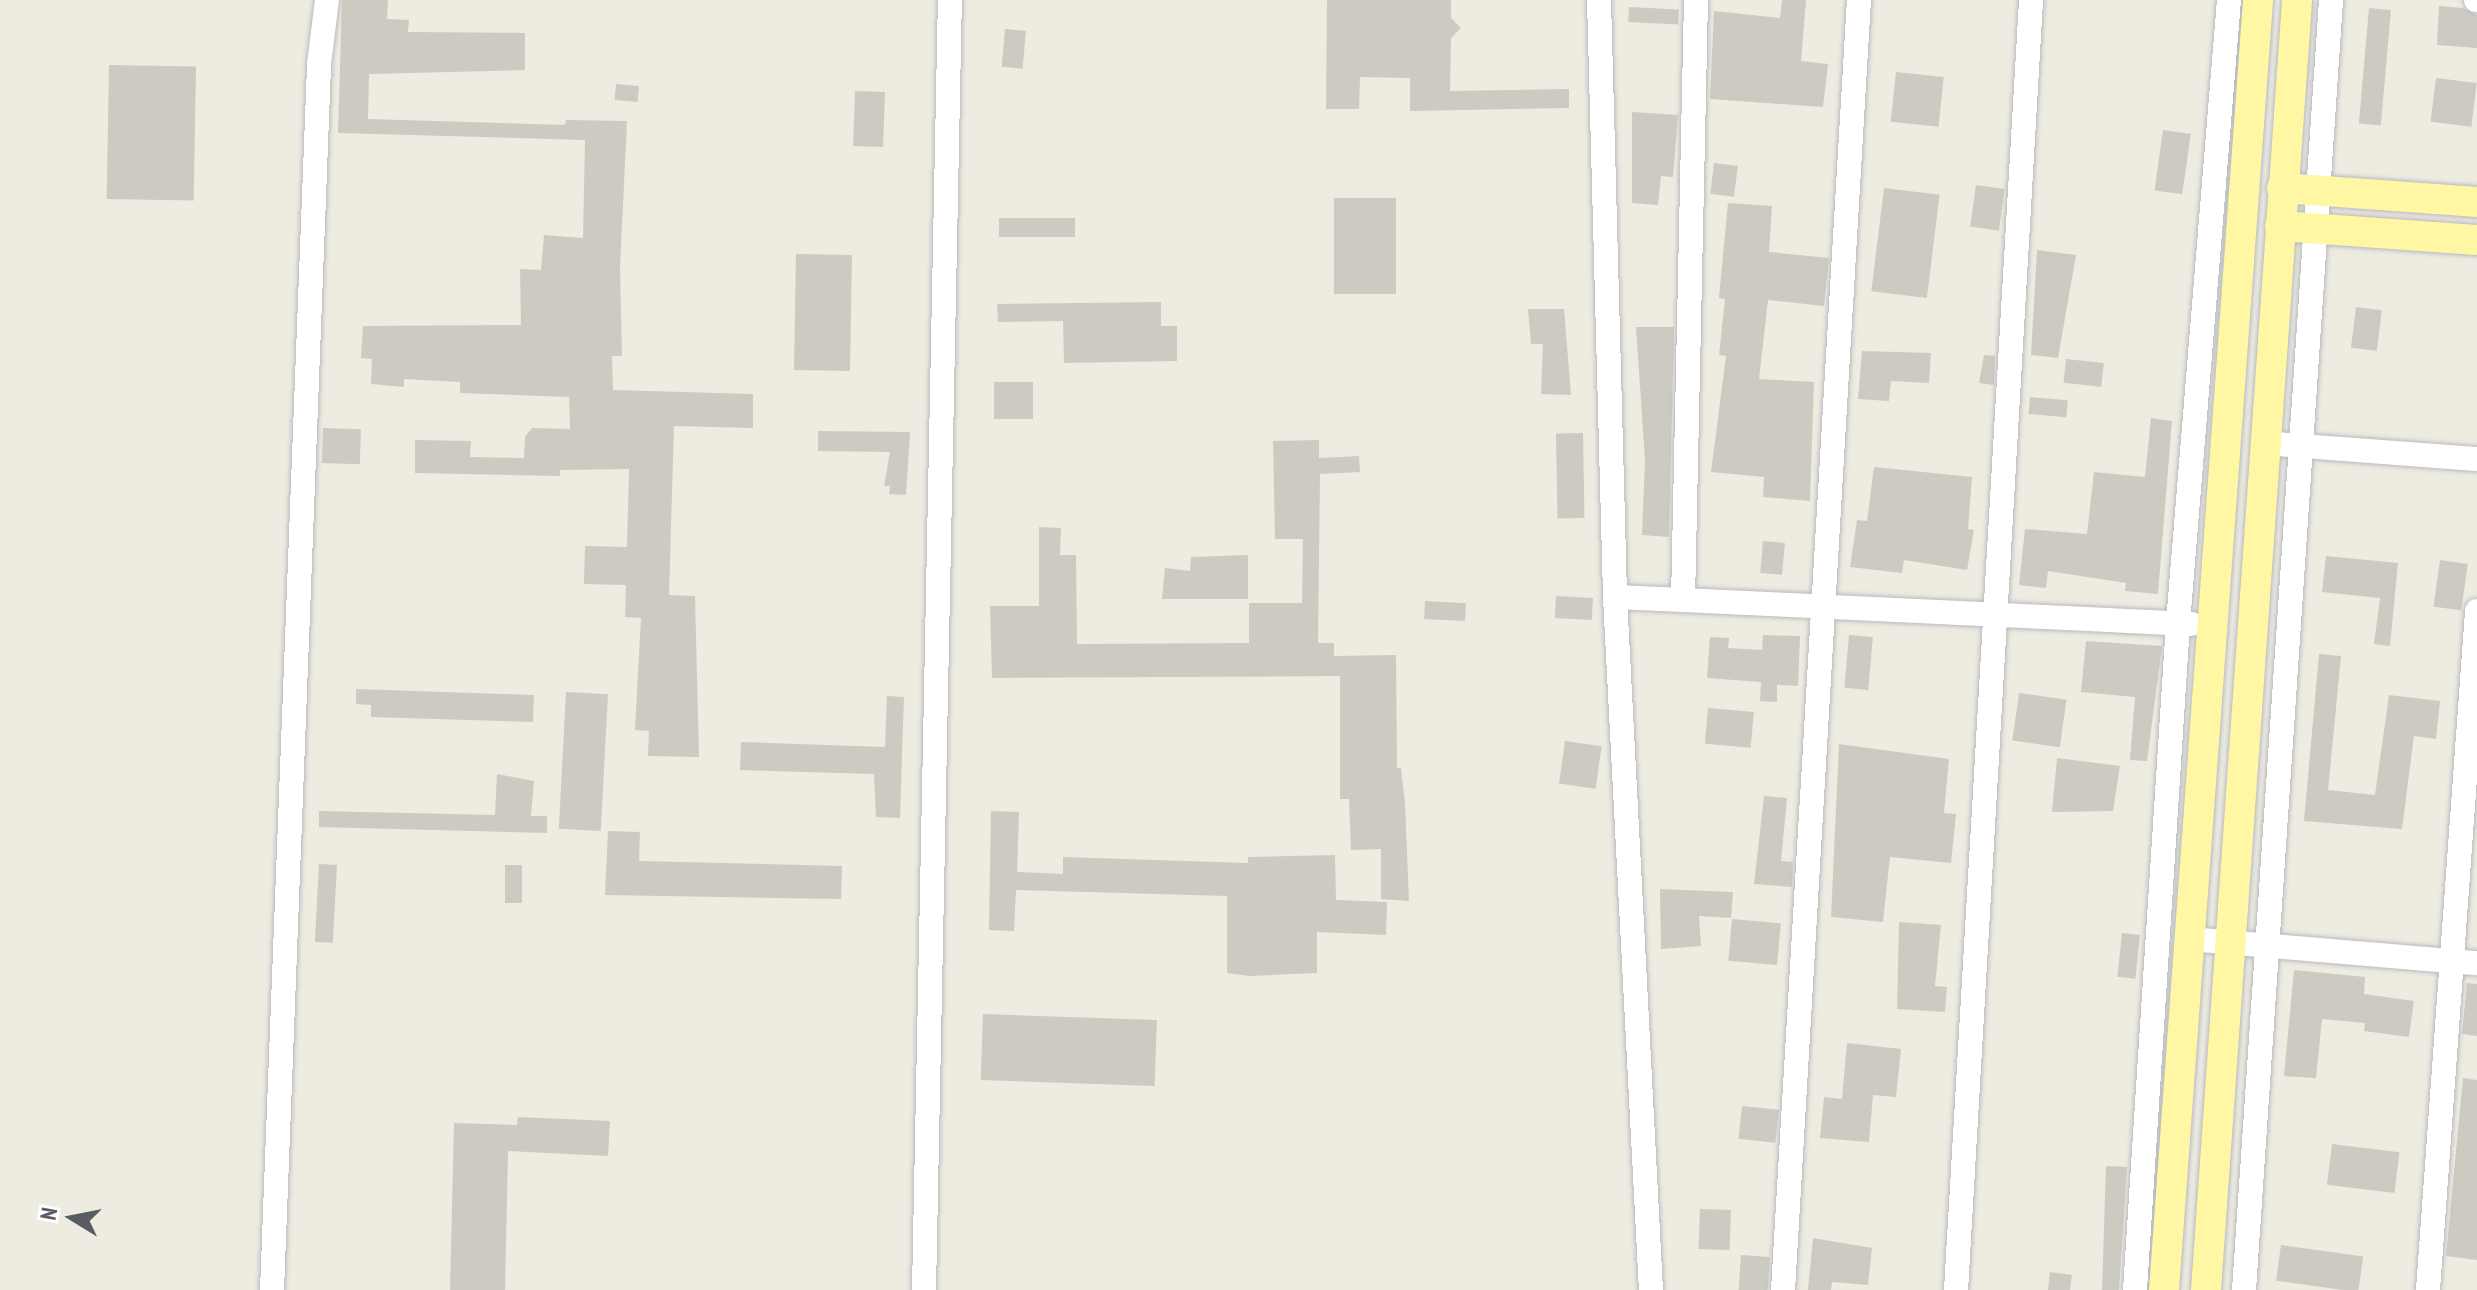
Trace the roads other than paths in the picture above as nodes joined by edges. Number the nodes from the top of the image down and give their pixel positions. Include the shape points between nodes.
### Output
1 (327, 0) edge
2 (950, 0) edge
3 (1599, 0) edge
4 (1696, 0) edge
5 (1859, 0) edge
6 (2031, 0) edge
7 (2229, 0) edge
8 (2258, 0) edge
9 (2297, 0) edge
10 (2331, 0) edge
11 (2282, 188) junction
12 (2319, 190) junction
13 (2477, 202) edge
14 (2280, 226) junction
15 (2316, 229) junction
16 (2477, 240) edge
17 (2263, 443) junction
18 (2301, 446) junction
19 (2477, 459) edge
20 (1615, 597) junction
21 (1683, 600) junction
22 (1820, 607) junction
23 (2477, 611) edge
24 (1996, 614) junction
25 (2178, 623) junction
26 (2210, 625) junction
27 (2189, 939) junction
28 (2229, 945) junction
29 (2267, 947) junction
30 (2452, 961) junction
31 (2477, 963) edge
32 (272, 1290) edge
33 (924, 1290) edge
34 (1651, 1290) edge
35 (1783, 1290) edge
36 (1956, 1290) edge
37 (2135, 1290) edge
38 (2164, 1290) edge
39 (2206, 1290) edge
40 (2244, 1290) edge
41 (2428, 1290) edge

1 - 32 street via 319,64
2 - 33 street
3 - 20 street
4 - 21 street
5 - 22 street
6 - 24 street
7 - 25 street
8 - 26 main road
9 - 11 main road
10 - 12 street
11 - 12 main road
11 - 14 main road
12 - 13 main road
12 - 15 street
14 - 15 main road
14 - 17 main road
15 - 16 main road
15 - 18 street
17 - 18 street
17 - 28 main road
18 - 19 street
18 - 29 street
20 - 21 street
20 - 34 street
21 - 22 street
22 - 24 street
22 - 35 street
23 - 30 street
24 - 25 street
24 - 36 street
25 - 26 street
25 - 37 street
26 - 27 main road
27 - 28 street
27 - 38 main road
28 - 29 street
28 - 39 main road
29 - 30 street
29 - 40 street
30 - 31 street
30 - 41 street

